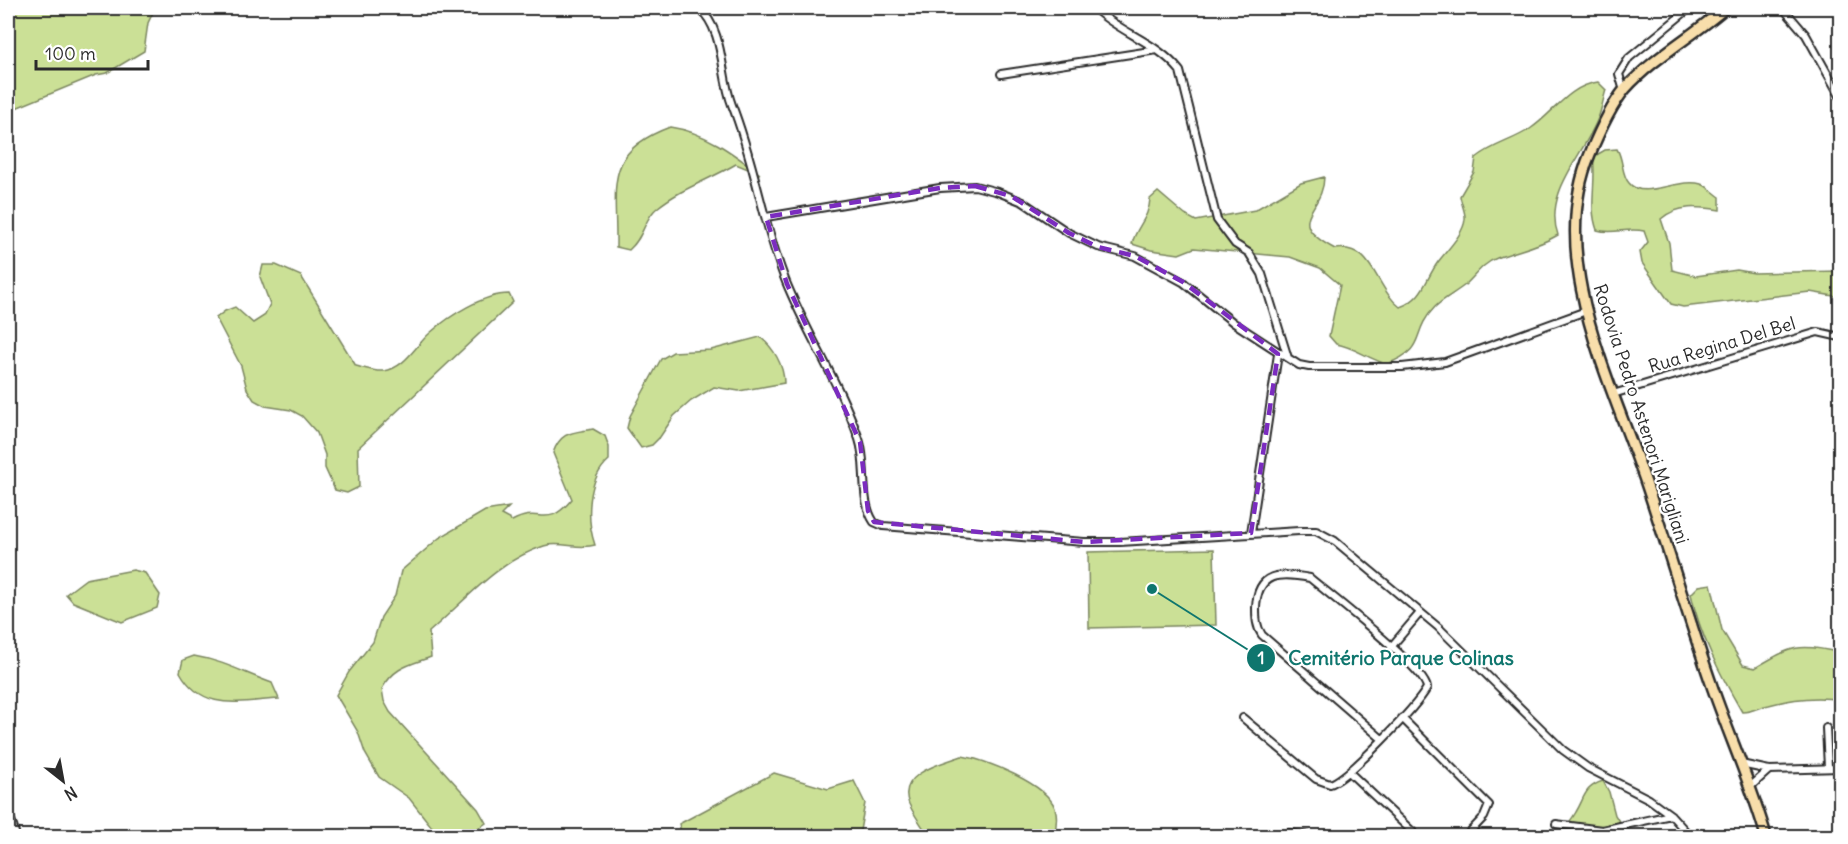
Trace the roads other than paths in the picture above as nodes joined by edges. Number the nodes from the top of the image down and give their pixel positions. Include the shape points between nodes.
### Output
1 (699, 8) edge
2 (1094, 8) edge
3 (1690, 8) edge
4 (1725, 8) edge
5 (1783, 8) edge
6 (1157, 50) junction
7 (1001, 74) dead end
8 (1624, 91) junction
9 (1840, 96) edge
10 (766, 217) junction
11 (1586, 311) junction
12 (1840, 338) edge
13 (1278, 354) junction
14 (1288, 358) junction
15 (1613, 394) junction
16 (1251, 533) junction
17 (1419, 614) junction
18 (1391, 647) junction
19 (1243, 718) dead end
20 (1402, 718) junction
21 (1826, 728) dead end
22 (1382, 739) junction
23 (1741, 764) junction
24 (1828, 767) junction
25 (1840, 768) edge
26 (1769, 770) junction
27 (1349, 772) junction
28 (1750, 787) junction
29 (8, 810) edge
30 (1671, 814) junction
31 (1556, 824) dead end
32 (1289, 833) dead end
33 (16, 837) edge
34 (1308, 837) edge
35 (1417, 837) edge
36 (1466, 837) edge
37 (1690, 837) edge
38 (1766, 837) edge

1 - 10 street via 710,21 718,44 729,95 745,137
2 - 6 street
3 - 8 street via 1625,63 1619,74
4 - 8 main road, Rodovia Pedro Astenori Marigliani via 1646,69
5 - 9 street via 1811,43
6 - 7 street
6 - 14 street via 1180,71 1217,220 1235,244 1249,253 1262,274
8 - 11 main road, Rodovia Pedro Astenori Marigliani via 1589,155 1580,186 1577,265
10 - 13 street via 940,188 975,186 998,192 1023,202 1098,248 1135,256 1183,282
10 - 16 street via 787,284 827,363 860,442 868,511 874,522 883,526 1084,542
11 - 14 street via 1445,362 1402,367 1309,367
11 - 15 main road, Rodovia Pedro Astenori Marigliani
12 - 15 street, Rua Regina Del Bel via 1818,332
13 - 14 street
13 - 16 street
15 - 23 main road, Rodovia Pedro Astenori Marigliani
16 - 17 street via 1299,531 1326,535
17 - 18 street
17 - 30 street via 1462,650 1563,750
18 - 20 street via 1426,682 1423,695
18 - 22 street via 1310,578 1281,576 1260,585 1256,622 1262,635
19 - 27 street via 1323,783 1335,783
20 - 22 street
20 - 36 street via 1489,805 1484,818
21 - 24 street
22 - 27 street
23 - 26 street
23 - 28 main road, Rodovia Pedro Astenori Marigliani
24 - 25 street
24 - 26 street
26 - 28 street
27 - 35 street
28 - 38 main road, Rodovia Pedro Astenori Marigliani
29 - 33 street
30 - 31 street via 1602,830
30 - 37 street
32 - 34 street

